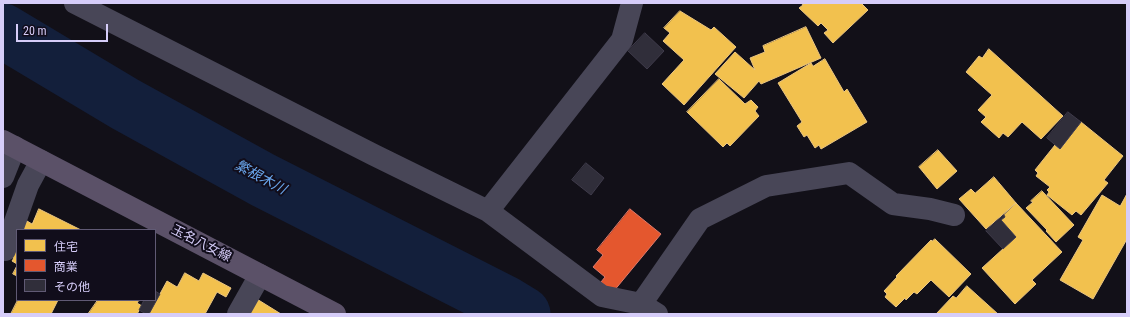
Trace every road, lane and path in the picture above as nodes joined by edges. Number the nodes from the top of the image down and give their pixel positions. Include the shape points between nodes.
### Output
1 (75, 3) edge
2 (632, 3) edge
3 (9, 144) edge
4 (41, 161) junction
5 (3, 177) edge
6 (488, 211) junction
7 (954, 215) dead end
8 (5, 250) dead end
9 (260, 275) junction
10 (649, 309) edge
11 (238, 314) edge
12 (335, 314) edge

1 - 6 street
2 - 6 street via 622,40
3 - 4 main road, 玉名八女線
3 - 5 street
4 - 8 street via 28,185
4 - 9 main road, 玉名八女線
6 - 10 street via 602,296
7 - 10 street via 892,204 849,173 766,186 700,219
9 - 11 street
9 - 12 main road, 玉名八女線

